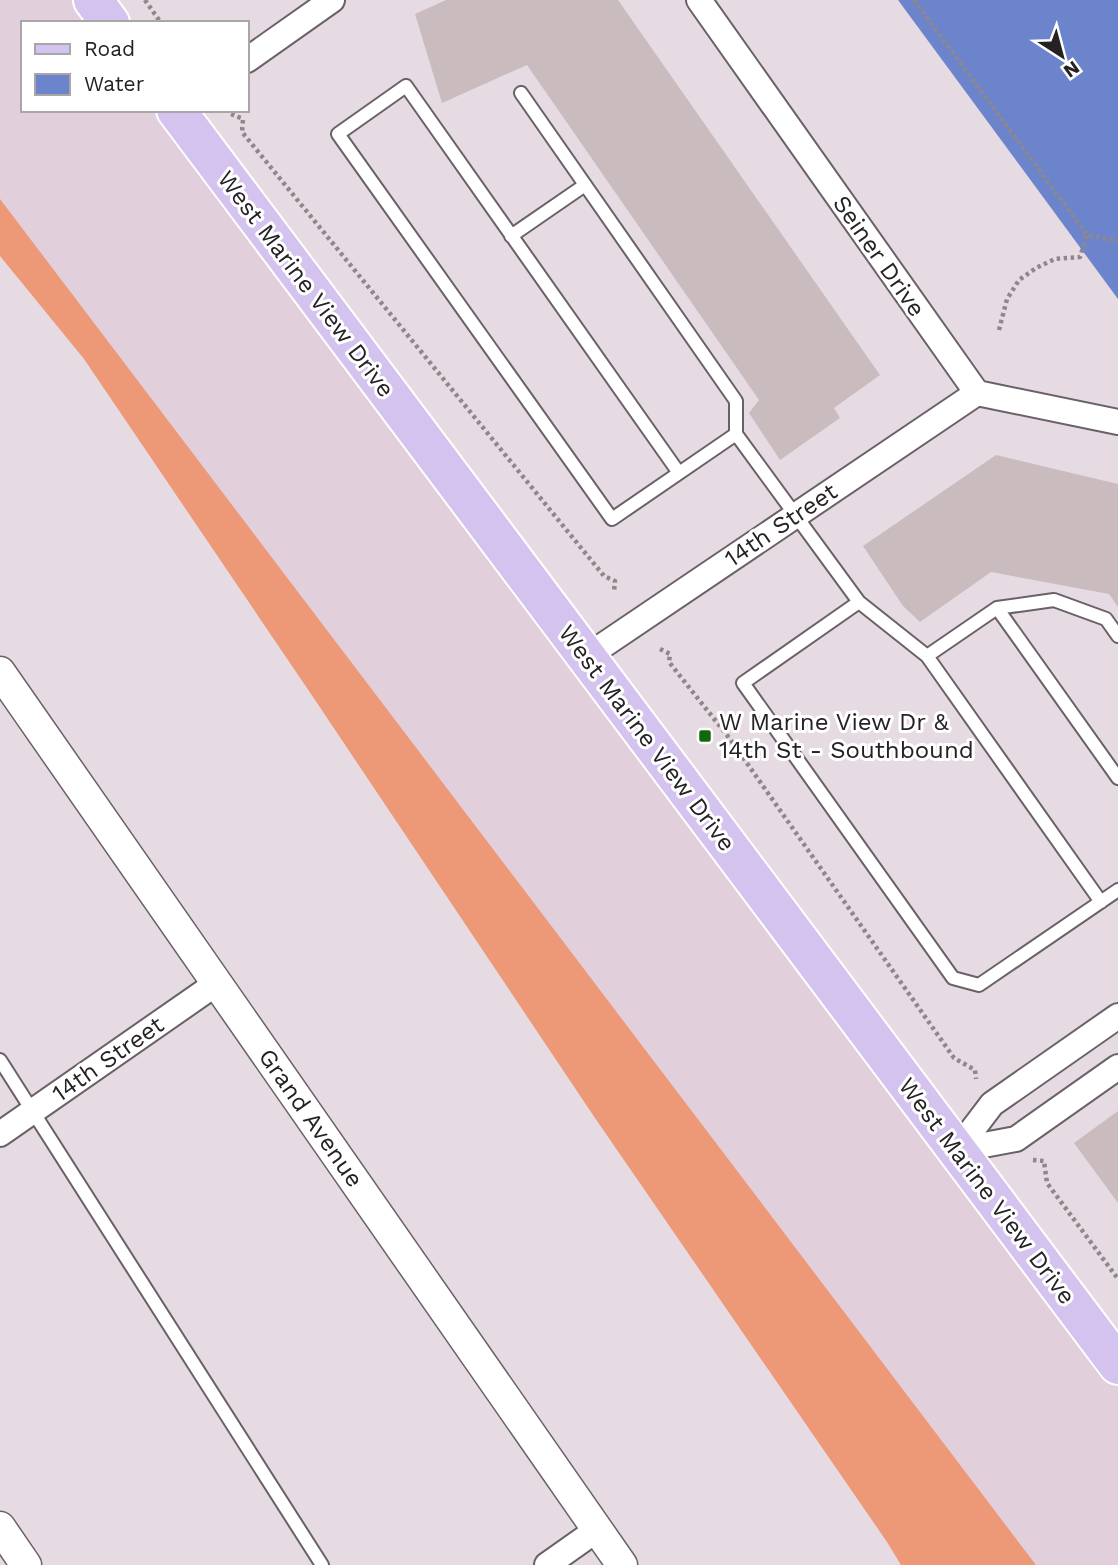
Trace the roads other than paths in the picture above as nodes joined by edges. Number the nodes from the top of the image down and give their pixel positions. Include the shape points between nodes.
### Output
1 (93, 0) edge
2 (332, 0) edge
3 (699, 0) edge
4 (109, 21) edge
5 (248, 59) edge
6 (521, 93) dead end
7 (177, 112) edge
8 (585, 185) junction
9 (511, 236) junction
10 (977, 393) junction
11 (1118, 422) edge
12 (736, 434) junction
13 (679, 473) junction
14 (796, 515) junction
15 (859, 602) junction
16 (997, 608) junction
17 (1118, 636) edge
18 (927, 656) junction
19 (586, 657) junction
20 (0, 672) edge
21 (1118, 778) edge
22 (1118, 890) edge
23 (1101, 902) junction
24 (217, 983) junction
25 (1118, 1016) edge
26 (0, 1060) edge
27 (1118, 1067) edge
28 (34, 1111) junction
29 (0, 1134) edge
30 (957, 1150) junction
31 (1118, 1365) edge
32 (0, 1527) edge
33 (597, 1529) junction
34 (26, 1565) edge
35 (322, 1565) edge
36 (547, 1565) edge
37 (622, 1565) edge

1 - 4 main road
2 - 5 street
3 - 10 street, Seiner Drive
6 - 8 lane
7 - 19 main road, West Marine View Drive
8 - 9 lane
8 - 12 lane via 736,401
9 - 13 lane
9 - 13 lane via 406,86 338,134 612,519
10 - 11 street
10 - 14 street, 14th Street
12 - 13 lane
12 - 14 lane
14 - 15 lane
14 - 19 street, 14th Street
15 - 18 lane
15 - 23 lane via 743,683 953,978 979,985
16 - 17 lane via 1054,600 1106,619
16 - 18 lane
16 - 21 lane
18 - 23 lane
19 - 30 main road, West Marine View Drive
20 - 24 street, Grand Avenue
22 - 23 lane
24 - 28 street, 14th Street
24 - 33 street, Grand Avenue
25 - 30 street via 992,1104
26 - 28 lane
27 - 30 street via 1016,1139
28 - 29 street, 14th Street
28 - 35 lane
30 - 31 main road, West Marine View Drive
32 - 34 street
33 - 36 street
33 - 37 street, Grand Avenue

